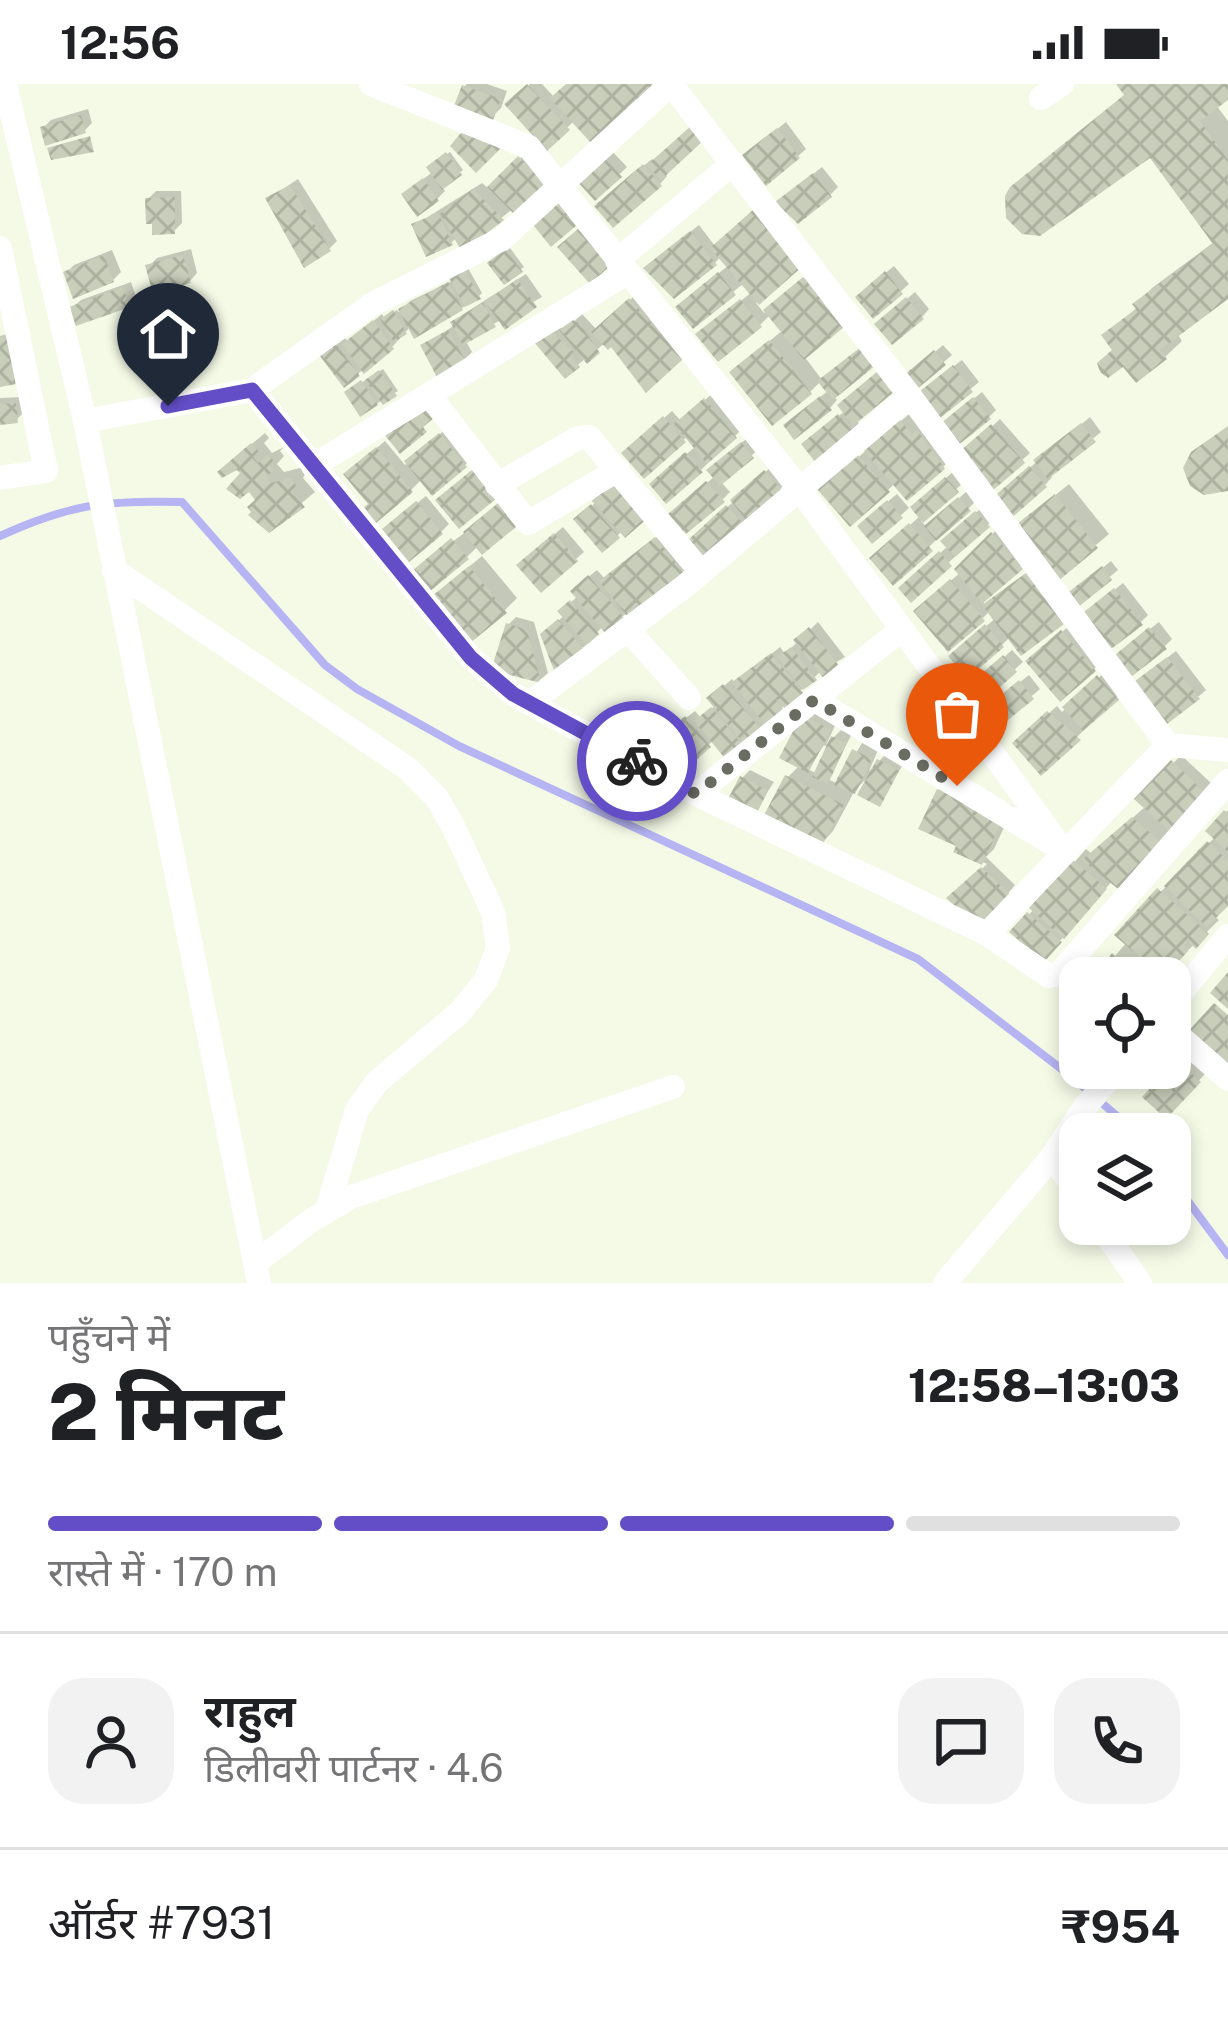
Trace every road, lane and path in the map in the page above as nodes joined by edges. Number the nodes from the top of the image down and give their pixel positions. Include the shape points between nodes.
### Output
1 (5, 84) edge
2 (371, 84) edge
3 (671, 84) edge
4 (733, 163) junction
5 (560, 183) junction
6 (0, 248) edge
7 (622, 267) junction
8 (252, 390) junction
9 (430, 396) junction
10 (910, 396) junction
11 (85, 422) junction
12 (313, 466) junction
13 (618, 470) junction
14 (0, 478) edge
15 (497, 485) junction
16 (798, 488) junction
17 (114, 570) junction
18 (701, 572) junction
19 (902, 629) junction
20 (629, 631) junction
21 (689, 698) dead end
22 (814, 700) junction
23 (531, 702) junction
24 (1168, 745) junction
25 (1228, 750) edge
26 (1228, 781) edge
27 (696, 794) junction
28 (1064, 850) junction
29 (987, 934) junction
30 (1228, 936) edge
31 (1191, 981) edge
32 (1191, 1046) edge
33 (1228, 1079) edge
34 (673, 1087) dead end
35 (1101, 1089) edge
36 (1052, 1157) junction
37 (1059, 1167) edge
38 (327, 1210) junction
39 (1114, 1245) edge
40 (257, 1273) edge
41 (945, 1283) edge
42 (1140, 1283) edge

1 - 11 street
2 - 5 street via 529,147
3 - 4 street
3 - 5 street
4 - 7 street
4 - 10 street
5 - 7 street
5 - 8 street via 502,239 370,305
6 - 14 street via 46,471
7 - 9 street
7 - 16 street
8 - 11 street
8 - 12 street
9 - 12 street
9 - 15 street
10 - 16 street
10 - 24 street
11 - 17 street
12 - 23 street via 471,658
13 - 15 street via 584,436
13 - 15 street via 528,524
13 - 18 street
16 - 18 street
16 - 19 street
17 - 38 street via 407,768 437,798 493,913 498,948 486,980 357,1110
17 - 40 street
18 - 20 street
19 - 22 street
19 - 28 street
20 - 21 street
20 - 23 street
22 - 27 street
22 - 28 street
23 - 27 street
24 - 25 street
24 - 28 street
26 - 29 street via 1059,974 1049,976
27 - 29 street
28 - 29 street
30 - 31 street
32 - 33 street
34 - 38 street
35 - 36 street
36 - 37 street
36 - 41 street
38 - 40 street
39 - 42 street

